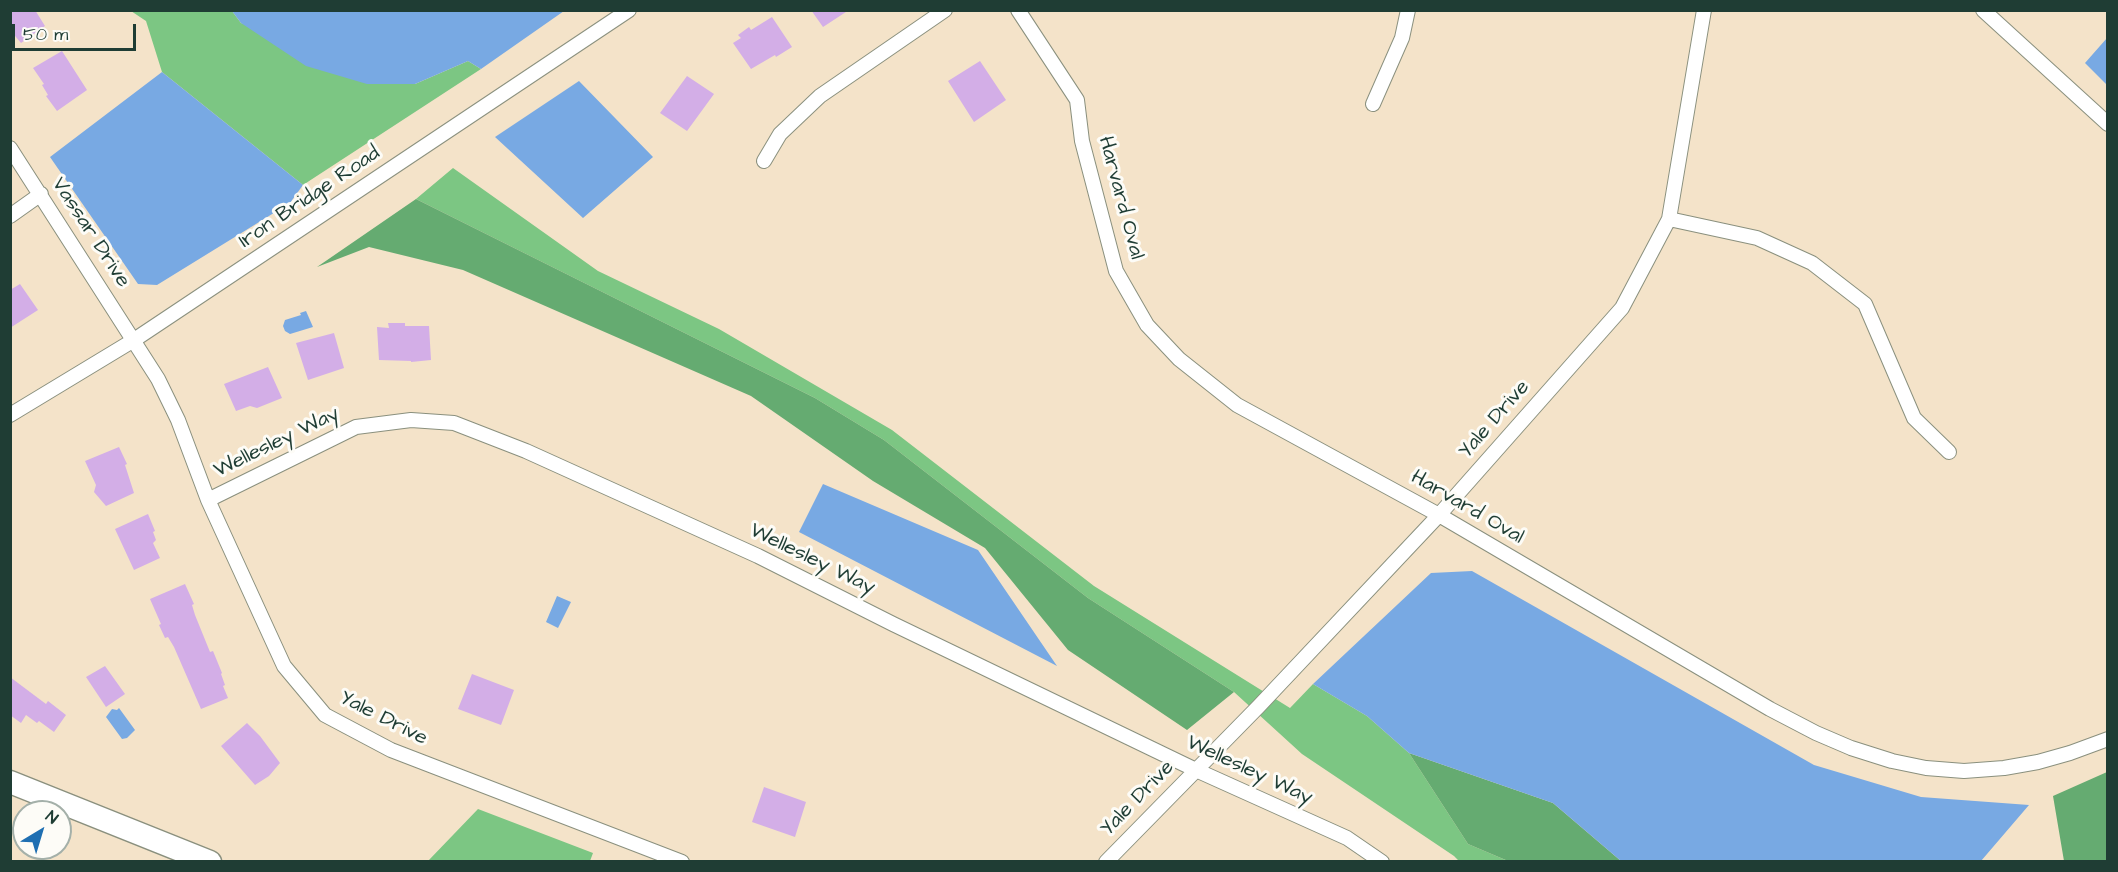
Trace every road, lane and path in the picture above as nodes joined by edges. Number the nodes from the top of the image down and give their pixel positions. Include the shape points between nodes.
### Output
1 (629, 10) edge
2 (945, 10) edge
3 (1018, 10) edge
4 (1408, 10) edge
5 (1704, 10) edge
6 (1983, 10) edge
7 (1373, 104) dead end
8 (2108, 124) edge
9 (10, 148) edge
10 (764, 161) dead end
11 (41, 194) junction
12 (10, 216) edge
13 (1669, 219) junction
14 (134, 340) junction
15 (10, 415) edge
16 (1949, 452) dead end
17 (208, 500) junction
18 (1439, 515) junction
19 (2108, 739) edge
20 (1196, 770) junction
21 (10, 782) edge
22 (210, 861) edge
23 (682, 861) edge
24 (1106, 861) edge
25 (1382, 861) edge

1 - 14 street, Iron Bridge Road
2 - 10 street via 820,96 780,134
3 - 18 street, Harvard Oval via 1077,100 1082,141 1116,271 1147,325 1179,359 1237,405
4 - 7 street via 1402,38
5 - 13 street, Yale Drive
6 - 8 street
9 - 11 street, Vassar Drive
11 - 12 street
11 - 14 street, Vassar Drive
13 - 16 street via 1757,238 1812,263 1865,304 1914,418
13 - 18 street, Yale Drive via 1622,308
14 - 15 street, Iron Bridge Road
14 - 17 street, Yale Drive via 178,420
17 - 20 street, Wellesley Way via 356,427 411,420 454,423 758,556
17 - 23 street, Yale Drive via 284,666 325,715 391,750
18 - 19 street, Harvard Oval via 1770,709 1851,748 1914,766 1964,771 2038,762
18 - 20 street, Yale Drive
20 - 24 street, Yale Drive
20 - 25 street, Wellesley Way via 1347,838
21 - 22 main road

